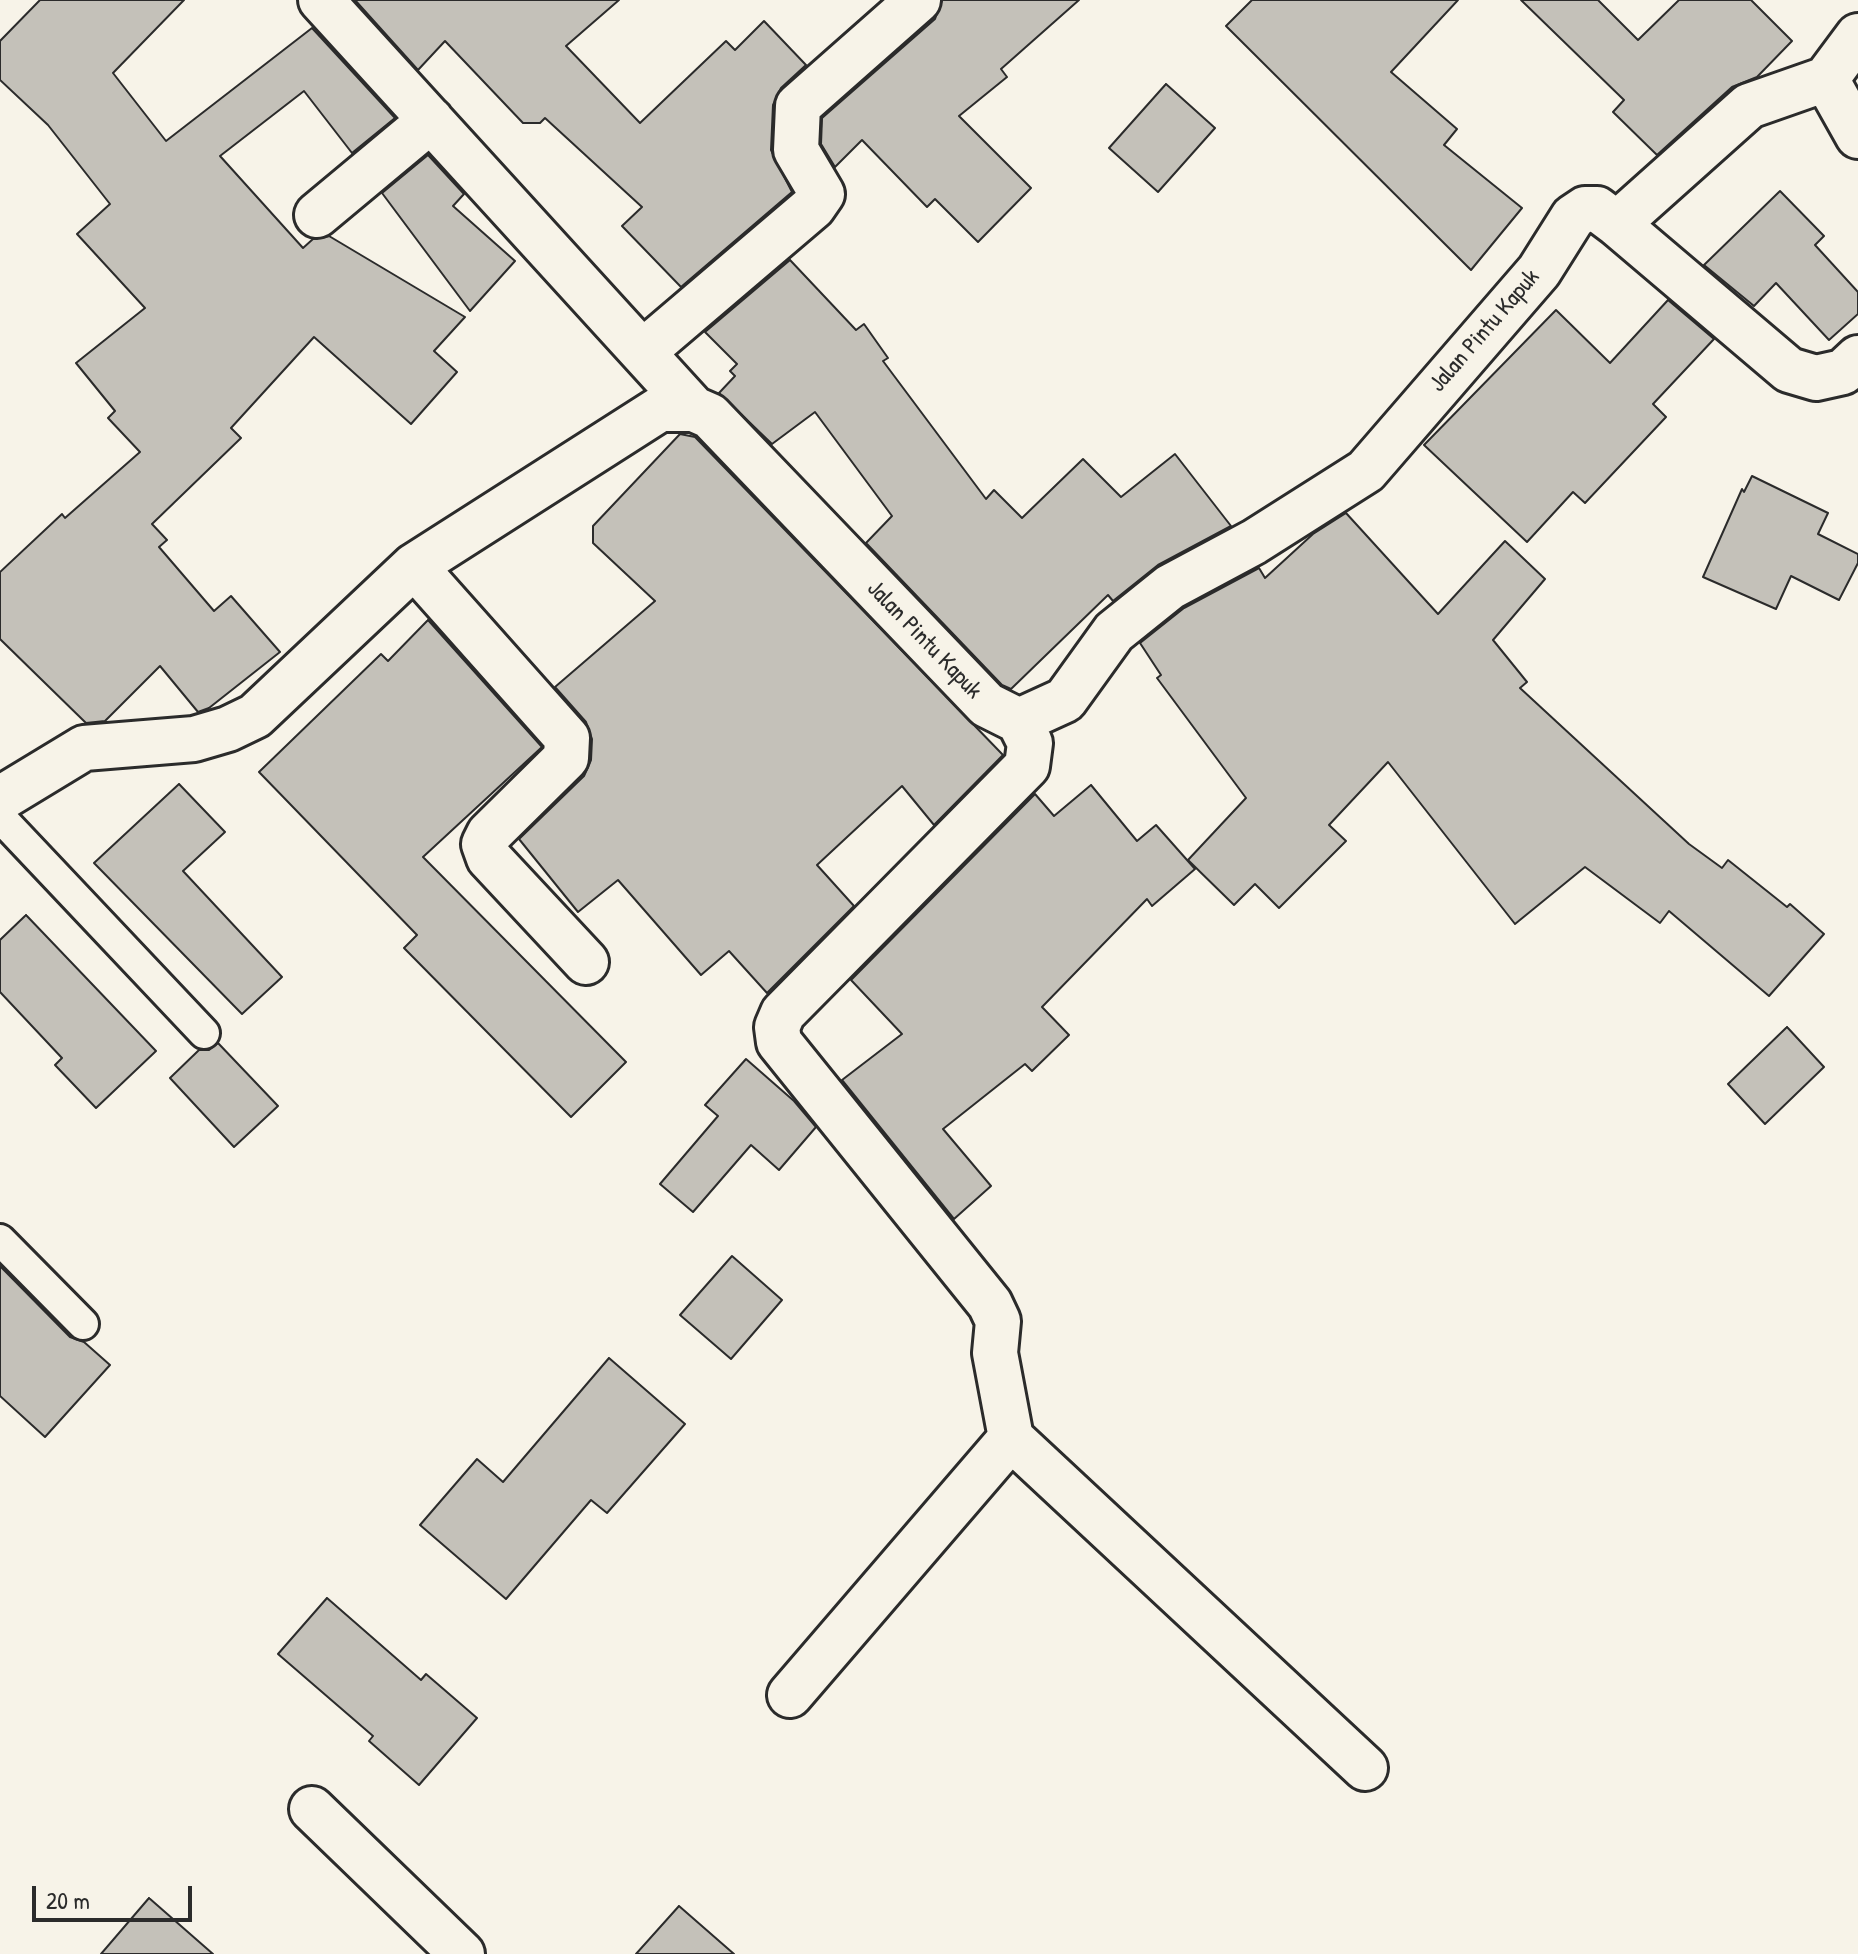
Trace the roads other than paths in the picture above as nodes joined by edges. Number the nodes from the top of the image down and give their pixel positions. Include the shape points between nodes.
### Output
1 (321, 0) edge
2 (918, 0) edge
3 (1858, 36) edge
4 (1826, 79) junction
5 (431, 120) junction
6 (1858, 136) edge
7 (317, 215) dead end
8 (1617, 224) junction
9 (644, 351) junction
10 (1858, 358) edge
11 (694, 409) junction
12 (414, 566) junction
13 (1019, 721) junction
14 (0, 799) edge
15 (0, 817) edge
16 (586, 962) dead end
17 (204, 1033) dead end
18 (0, 1240) edge
19 (83, 1324) dead end
20 (1011, 1438) junction
21 (790, 1695) dead end
22 (1365, 1768) dead end
23 (312, 1809) dead end
24 (462, 1954) edge

1 - 5 street, Jalan Pintu Kapuk
2 - 9 street via 798,106 796,150 822,194 813,207
3 - 4 street
4 - 6 street
4 - 8 street via 1749,106
5 - 7 street
5 - 9 street, Jalan Pintu Kapuk
8 - 10 street, Jalan Pintu Kapuk via 1789,370 1816,378 1843,372
8 - 13 street, Jalan Pintu Kapuk via 1597,209 1573,217 1539,271 1366,471 1254,542 1170,587 1114,632 1065,700
9 - 11 street, Jalan Pintu Kapuk
11 - 12 street via 660,409
11 - 13 street, Jalan Pintu Kapuk via 710,416 987,705
12 - 14 street via 255,716 194,739 84,748
12 - 16 street via 567,738 566,758 484,844 489,858
13 - 20 street via 1030,743 1027,766 783,1013 777,1027 779,1042 990,1304 998,1321 995,1353
15 - 17 lane
18 - 19 lane
20 - 21 street
20 - 22 street
23 - 24 street

